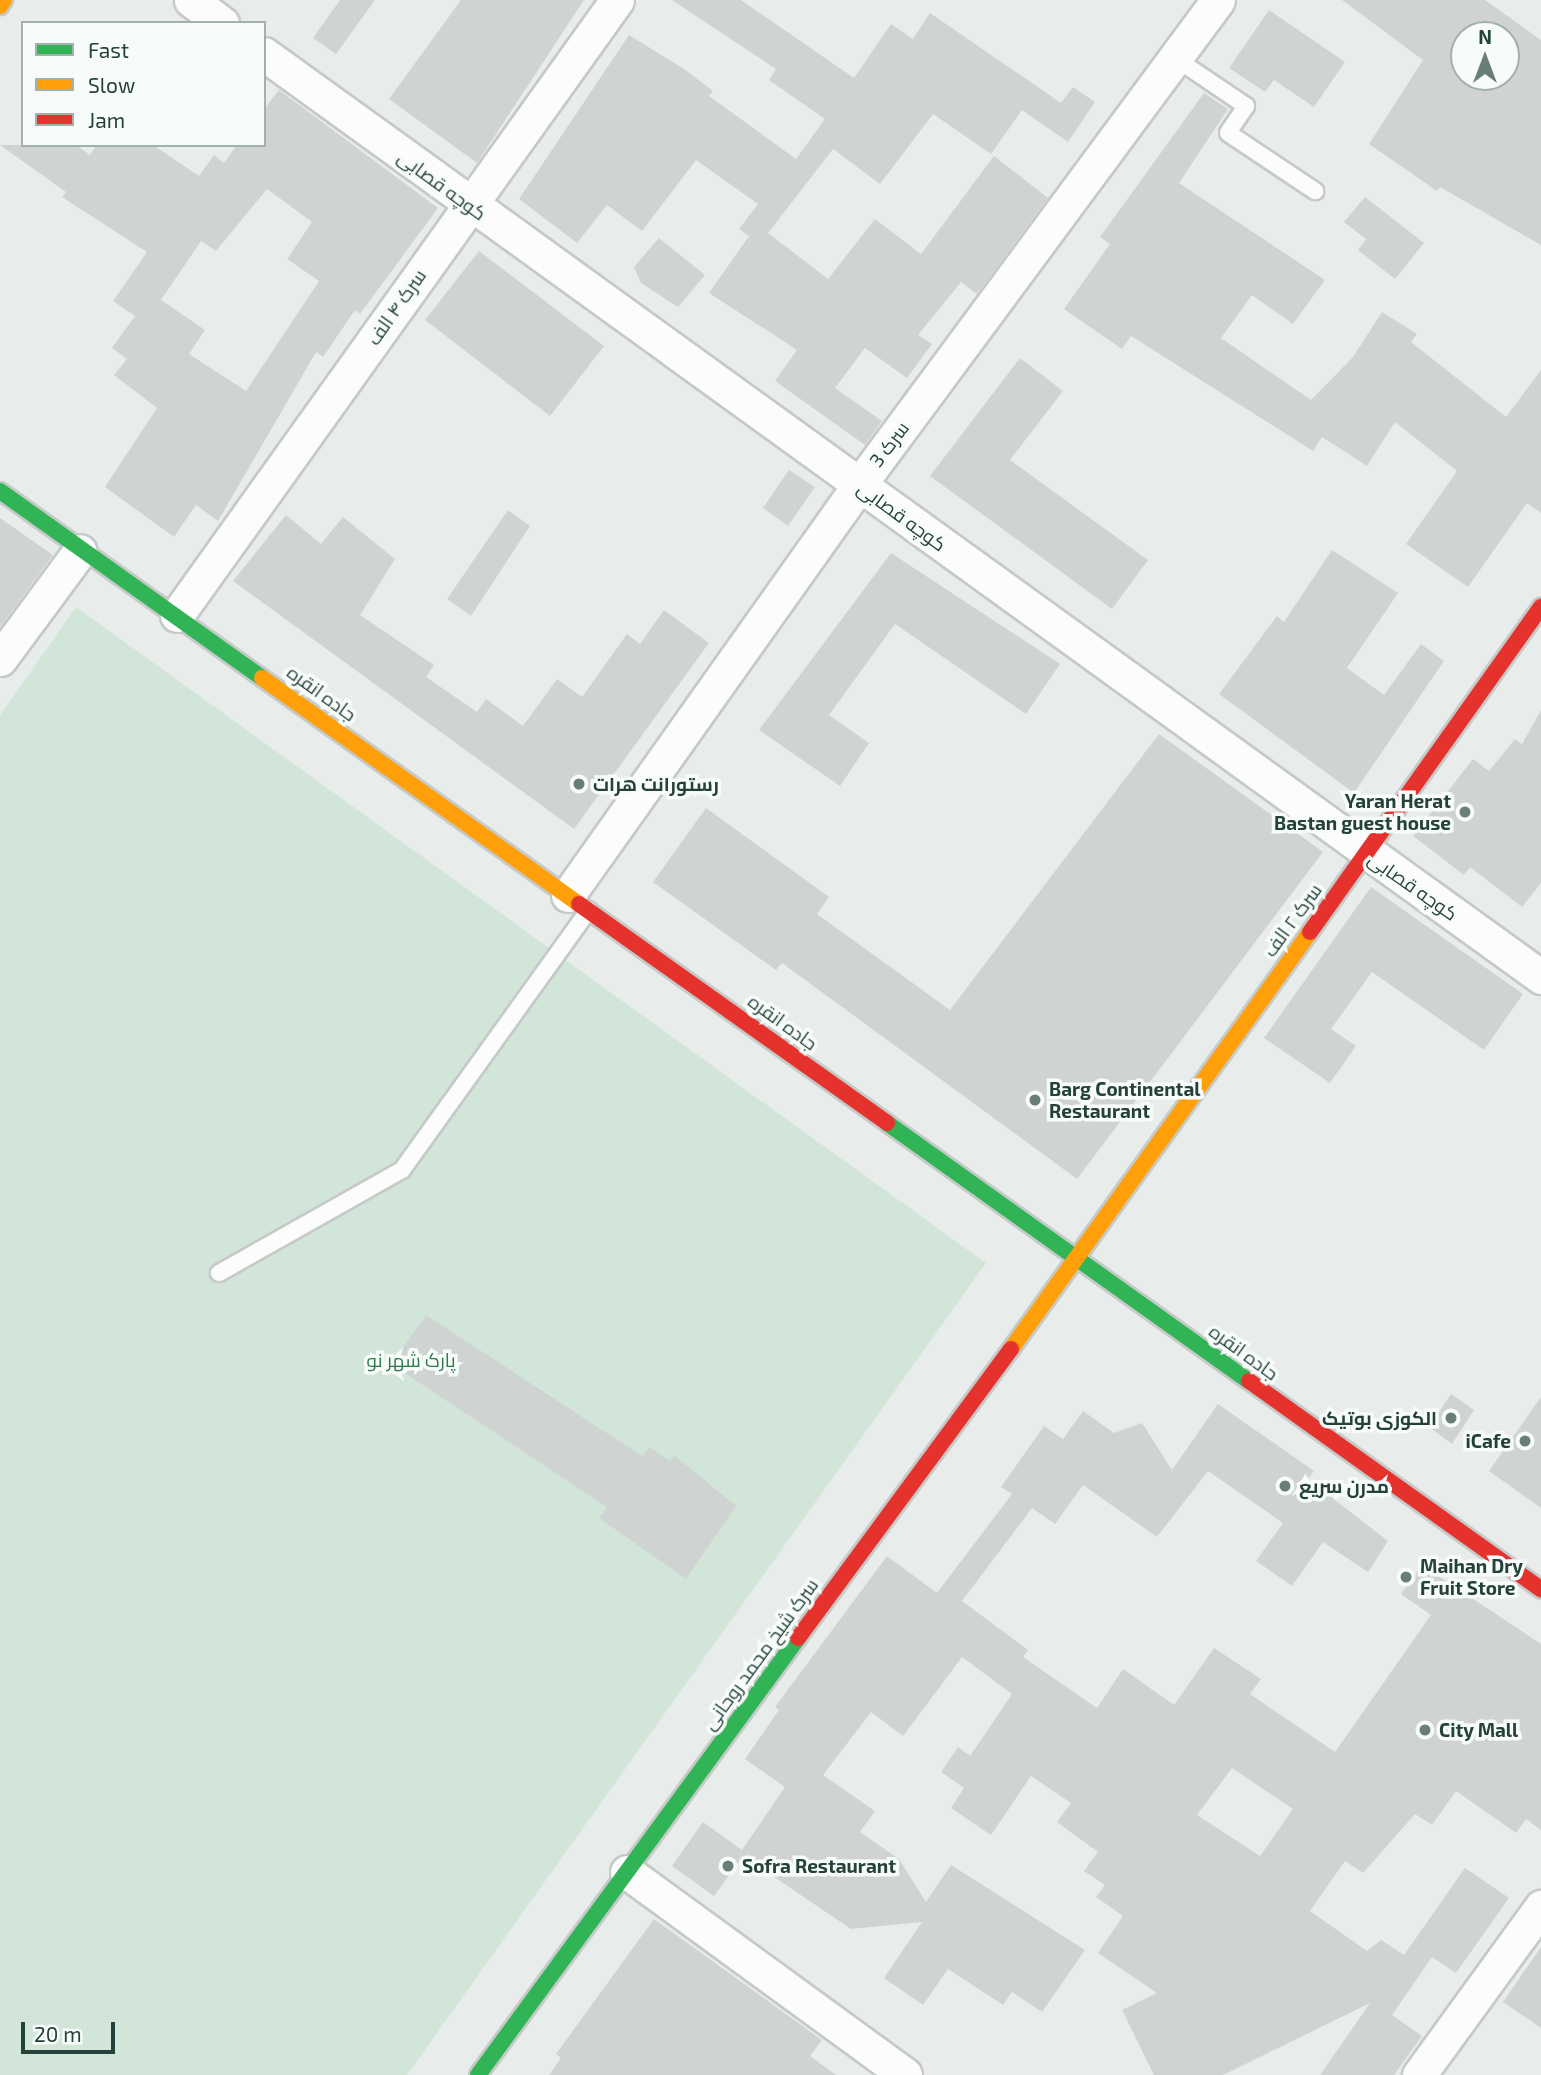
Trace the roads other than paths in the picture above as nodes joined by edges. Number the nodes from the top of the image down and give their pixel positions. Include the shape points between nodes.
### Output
1 (4, 0) edge
2 (191, 0) edge
3 (617, 0) edge
4 (1219, 0) edge
5 (0, 6) edge
6 (219, 21) edge
7 (266, 55) edge
8 (1175, 58) junction
9 (1315, 191) dead end
10 (468, 205) junction
11 (859, 485) junction
12 (0, 491) edge
13 (80, 551) junction
14 (1541, 607) edge
15 (177, 615) junction
16 (0, 659) edge
17 (1366, 853) junction
18 (579, 902) junction
19 (1541, 977) edge
20 (1077, 1258) junction
21 (219, 1273) dead end
22 (1541, 1589) edge
23 (627, 1872) junction
24 (1541, 1907) edge
25 (478, 2075) edge
26 (905, 2075) edge
27 (1419, 2075) edge

1 - 5 main road
2 - 6 street
3 - 10 street, سرک ۴ الف
4 - 8 street, سرک 3
7 - 10 street, کوچه قصابی
8 - 9 lane via 1246,106 1227,133
8 - 11 street, سرک 3
10 - 11 street, کوچه قصابی
10 - 15 street, سرک ۴ الف
11 - 17 street, کوچه قصابی
11 - 18 street, سرک 3
12 - 13 main road, جاده انقره
13 - 15 main road, جاده انقره
13 - 16 street
14 - 17 main road, سرک ۲ الف
15 - 18 main road, جاده انقره
17 - 19 street, کوچه قصابی
17 - 20 main road, سرک ۲ الف
18 - 20 main road, جاده انقره
18 - 21 lane via 402,1170
20 - 22 main road, جاده انقره
20 - 23 main road, سرک شیخ محمد روحانی
23 - 25 main road, سرک شیخ محمد روحانی
23 - 26 street
24 - 27 street

